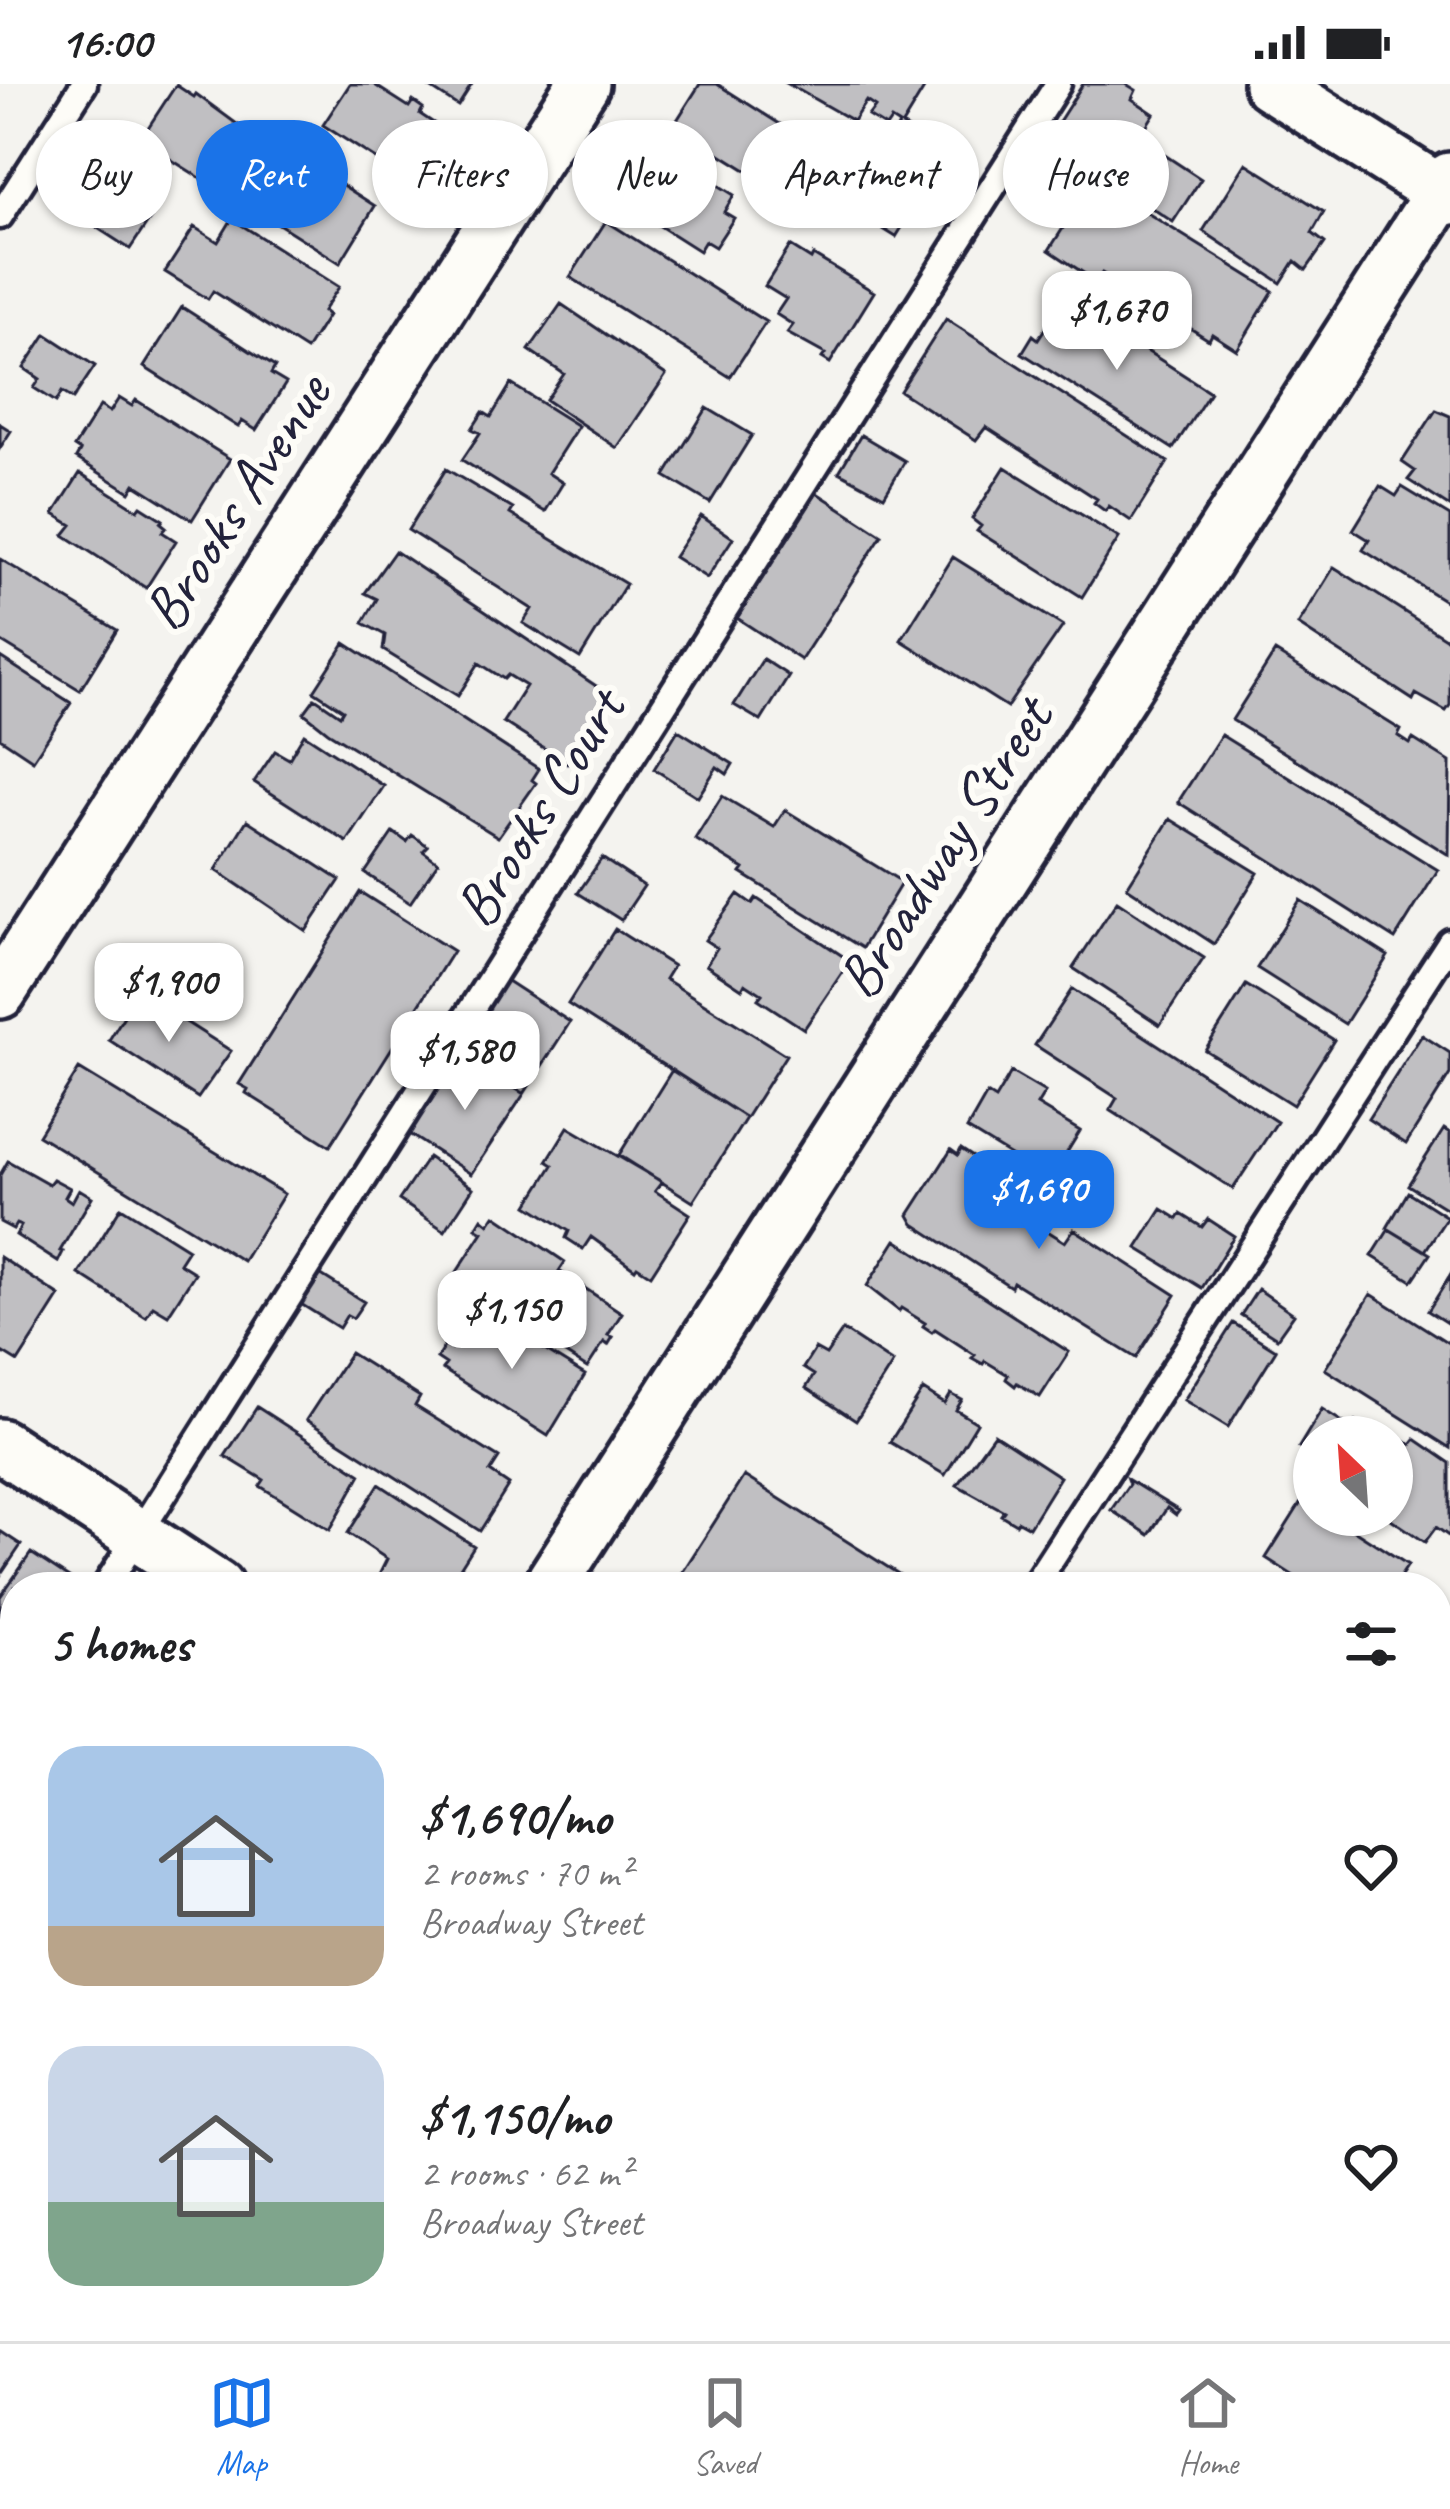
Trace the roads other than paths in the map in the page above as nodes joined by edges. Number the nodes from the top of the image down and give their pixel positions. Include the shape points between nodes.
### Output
1 (84, 84) edge
2 (583, 84) edge
3 (1058, 84) edge
4 (1270, 84) edge
5 (1447, 190) edge
6 (0, 216) edge
7 (1450, 942) edge
8 (0, 992) edge
9 (0, 1445) edge
10 (138, 1536) junction
11 (115, 1572) edge
12 (194, 1572) edge
13 (559, 1572) edge
14 (1044, 1572) edge

1 - 6 lane
2 - 8 street, Brooks Avenue
3 - 10 lane, Brooks Court
4 - 5 street
5 - 13 street, Broadway Street
7 - 14 lane
9 - 10 street
10 - 11 lane, Brooks Court
10 - 12 street

